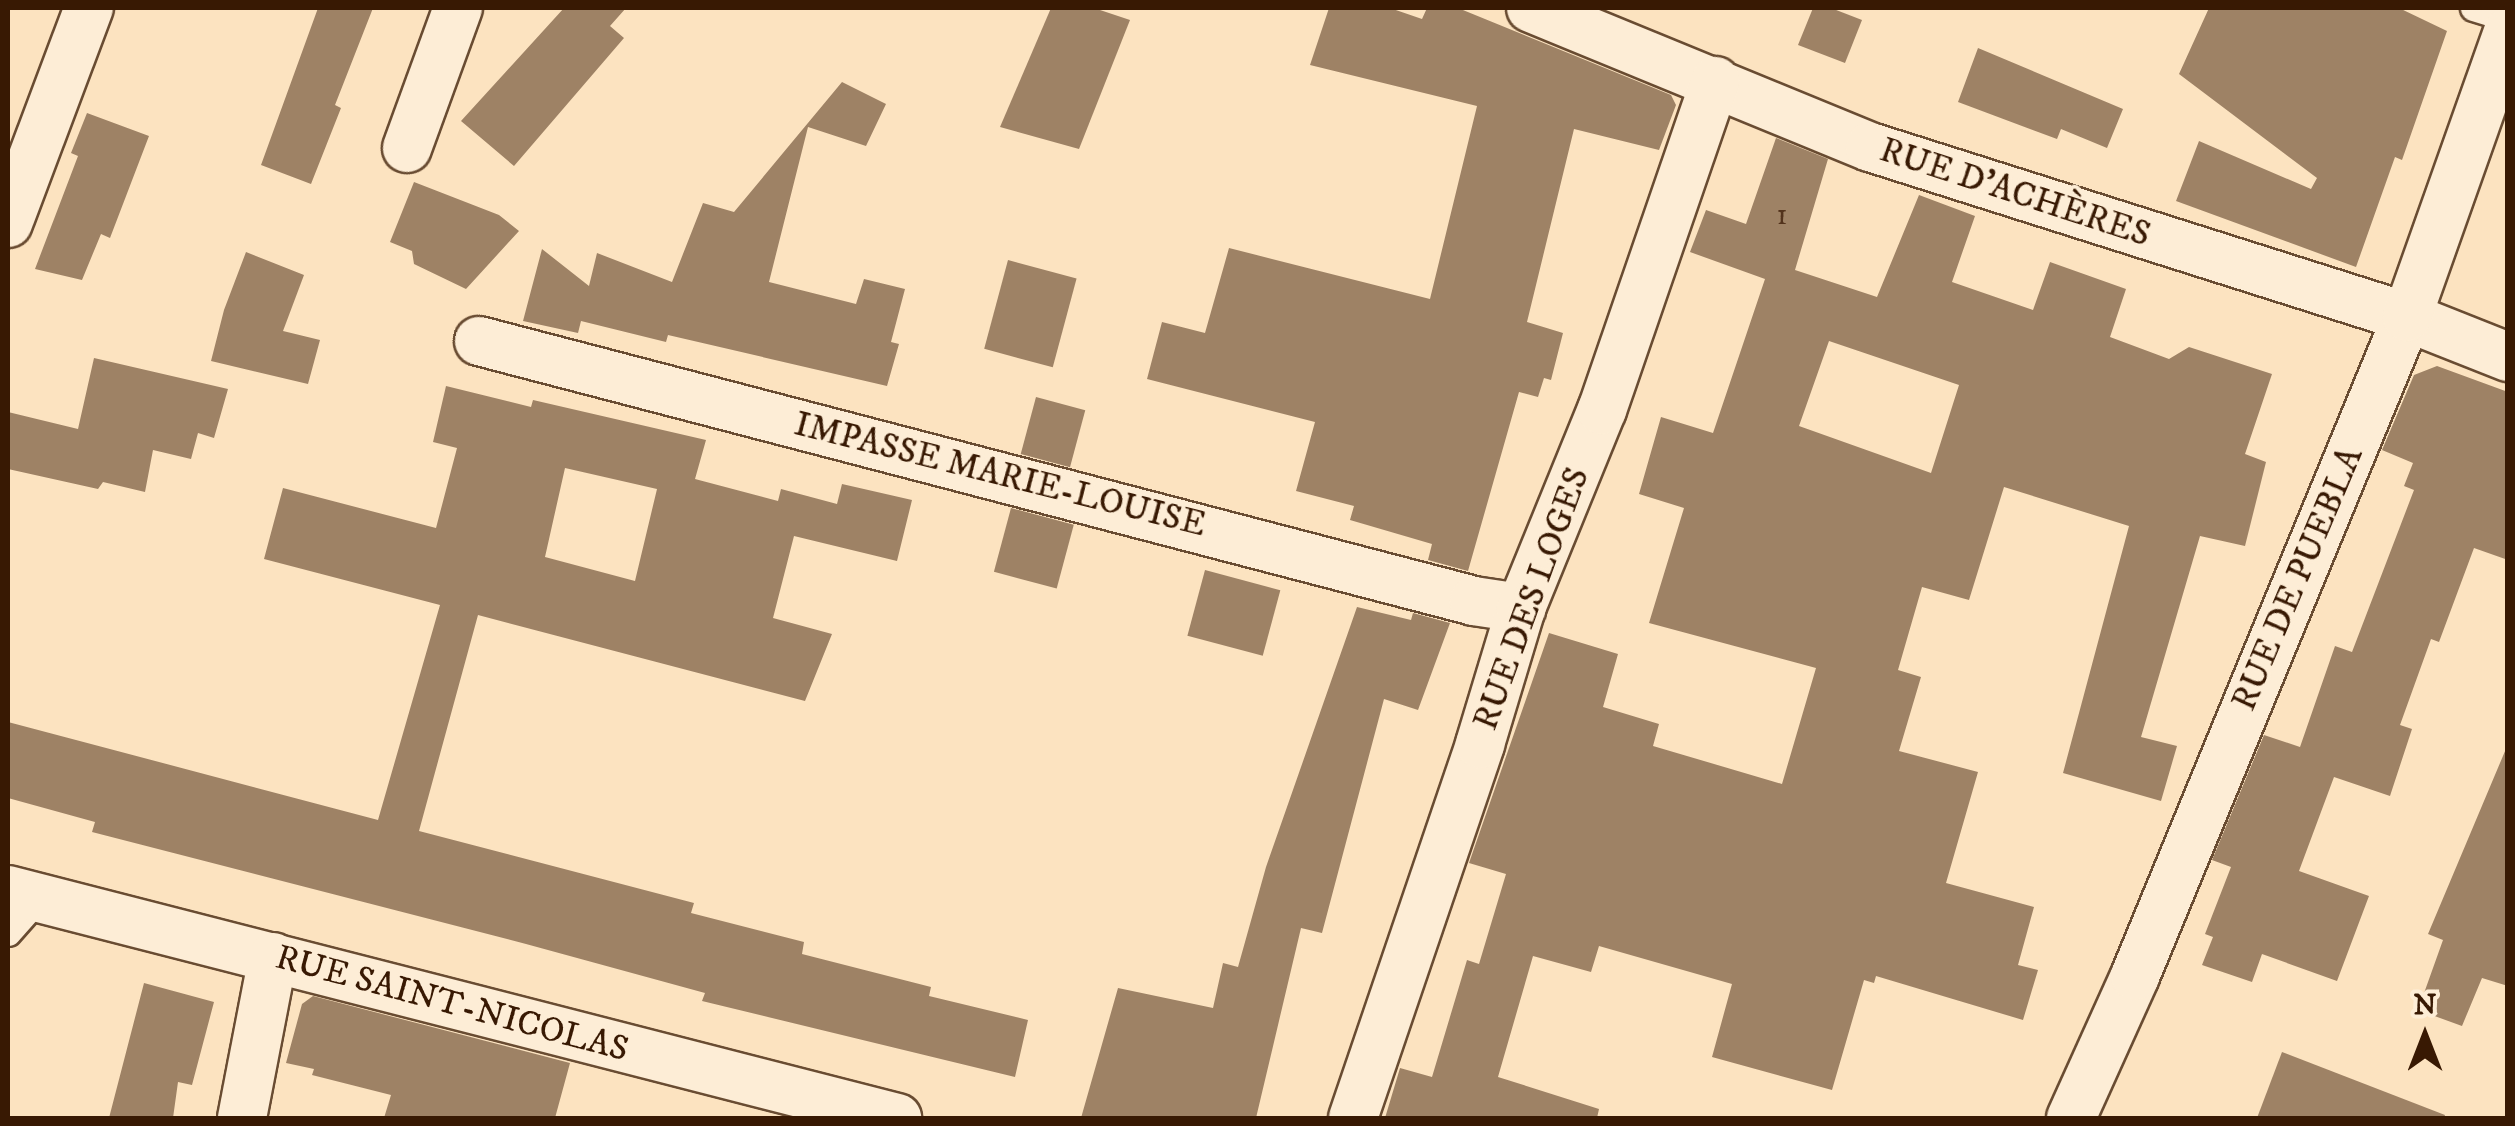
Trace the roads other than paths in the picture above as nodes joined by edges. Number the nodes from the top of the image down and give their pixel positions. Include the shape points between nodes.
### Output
1 (89, 8) edge
2 (458, 8) edge
3 (1531, 8) edge
4 (2473, 8) edge
5 (2508, 19) edge
6 (2508, 32) edge
7 (1715, 81) junction
8 (407, 148) dead end
9 (8, 223) edge
10 (2408, 318) junction
11 (479, 341) dead end
12 (2508, 357) edge
13 (1521, 608) junction
14 (23, 894) edge
15 (8, 933) edge
16 (273, 957) junction
17 (242, 1118) edge
18 (897, 1118) edge
19 (1353, 1118) edge
20 (2072, 1118) edge

1 - 9 street
2 - 8 street
3 - 7 street, RUE D'ACHÈRES
4 - 5 lane
6 - 10 street, RUE DE PUEBLA
7 - 10 street, RUE D'ACHÈRES via 1870,147
7 - 13 street, RUE DES LOGES via 1602,410
10 - 12 street, RUE D'ACHÈRES
10 - 20 street, RUE DE PUEBLA
11 - 13 street, IMPASSE MARIE-LOUISE
13 - 19 street, RUE DES LOGES
14 - 15 lane
14 - 16 street, RUE SAINT-NICOLAS
16 - 17 street
16 - 18 street, RUE SAINT-NICOLAS

